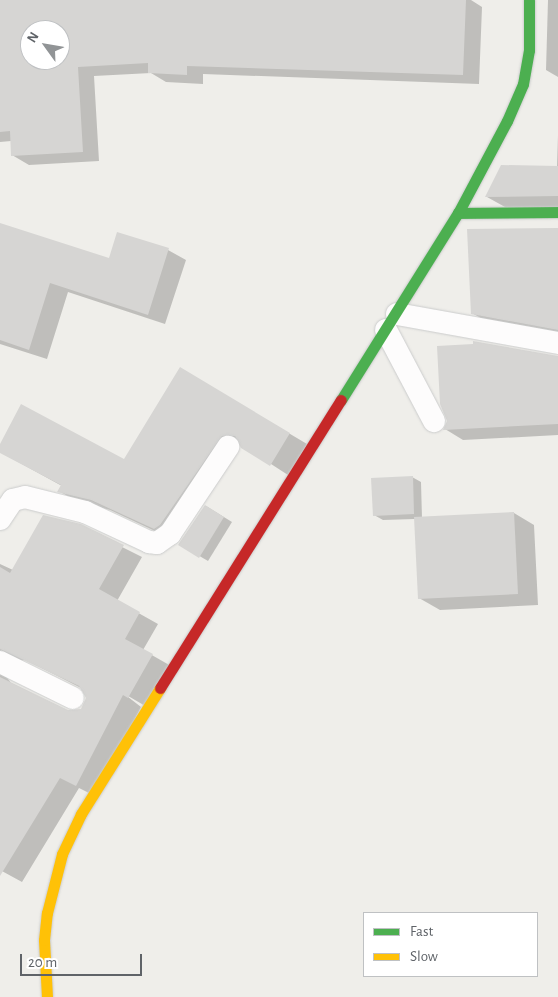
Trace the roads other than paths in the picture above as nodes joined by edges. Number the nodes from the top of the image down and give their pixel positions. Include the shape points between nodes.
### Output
1 (529, 0) edge
2 (558, 212) edge
3 (458, 213) junction
4 (392, 322) junction
5 (558, 343) edge
6 (434, 421) dead end
7 (228, 447) dead end
8 (0, 519) edge
9 (0, 662) edge
10 (73, 698) dead end
11 (47, 997) edge

1 - 3 street via 530,50 523,84
2 - 3 street
3 - 4 street
4 - 5 lane
4 - 6 lane
4 - 11 street via 81,814 62,854 47,913 44,940
7 - 8 lane via 170,534 157,543 85,512 25,497 14,500
9 - 10 lane

